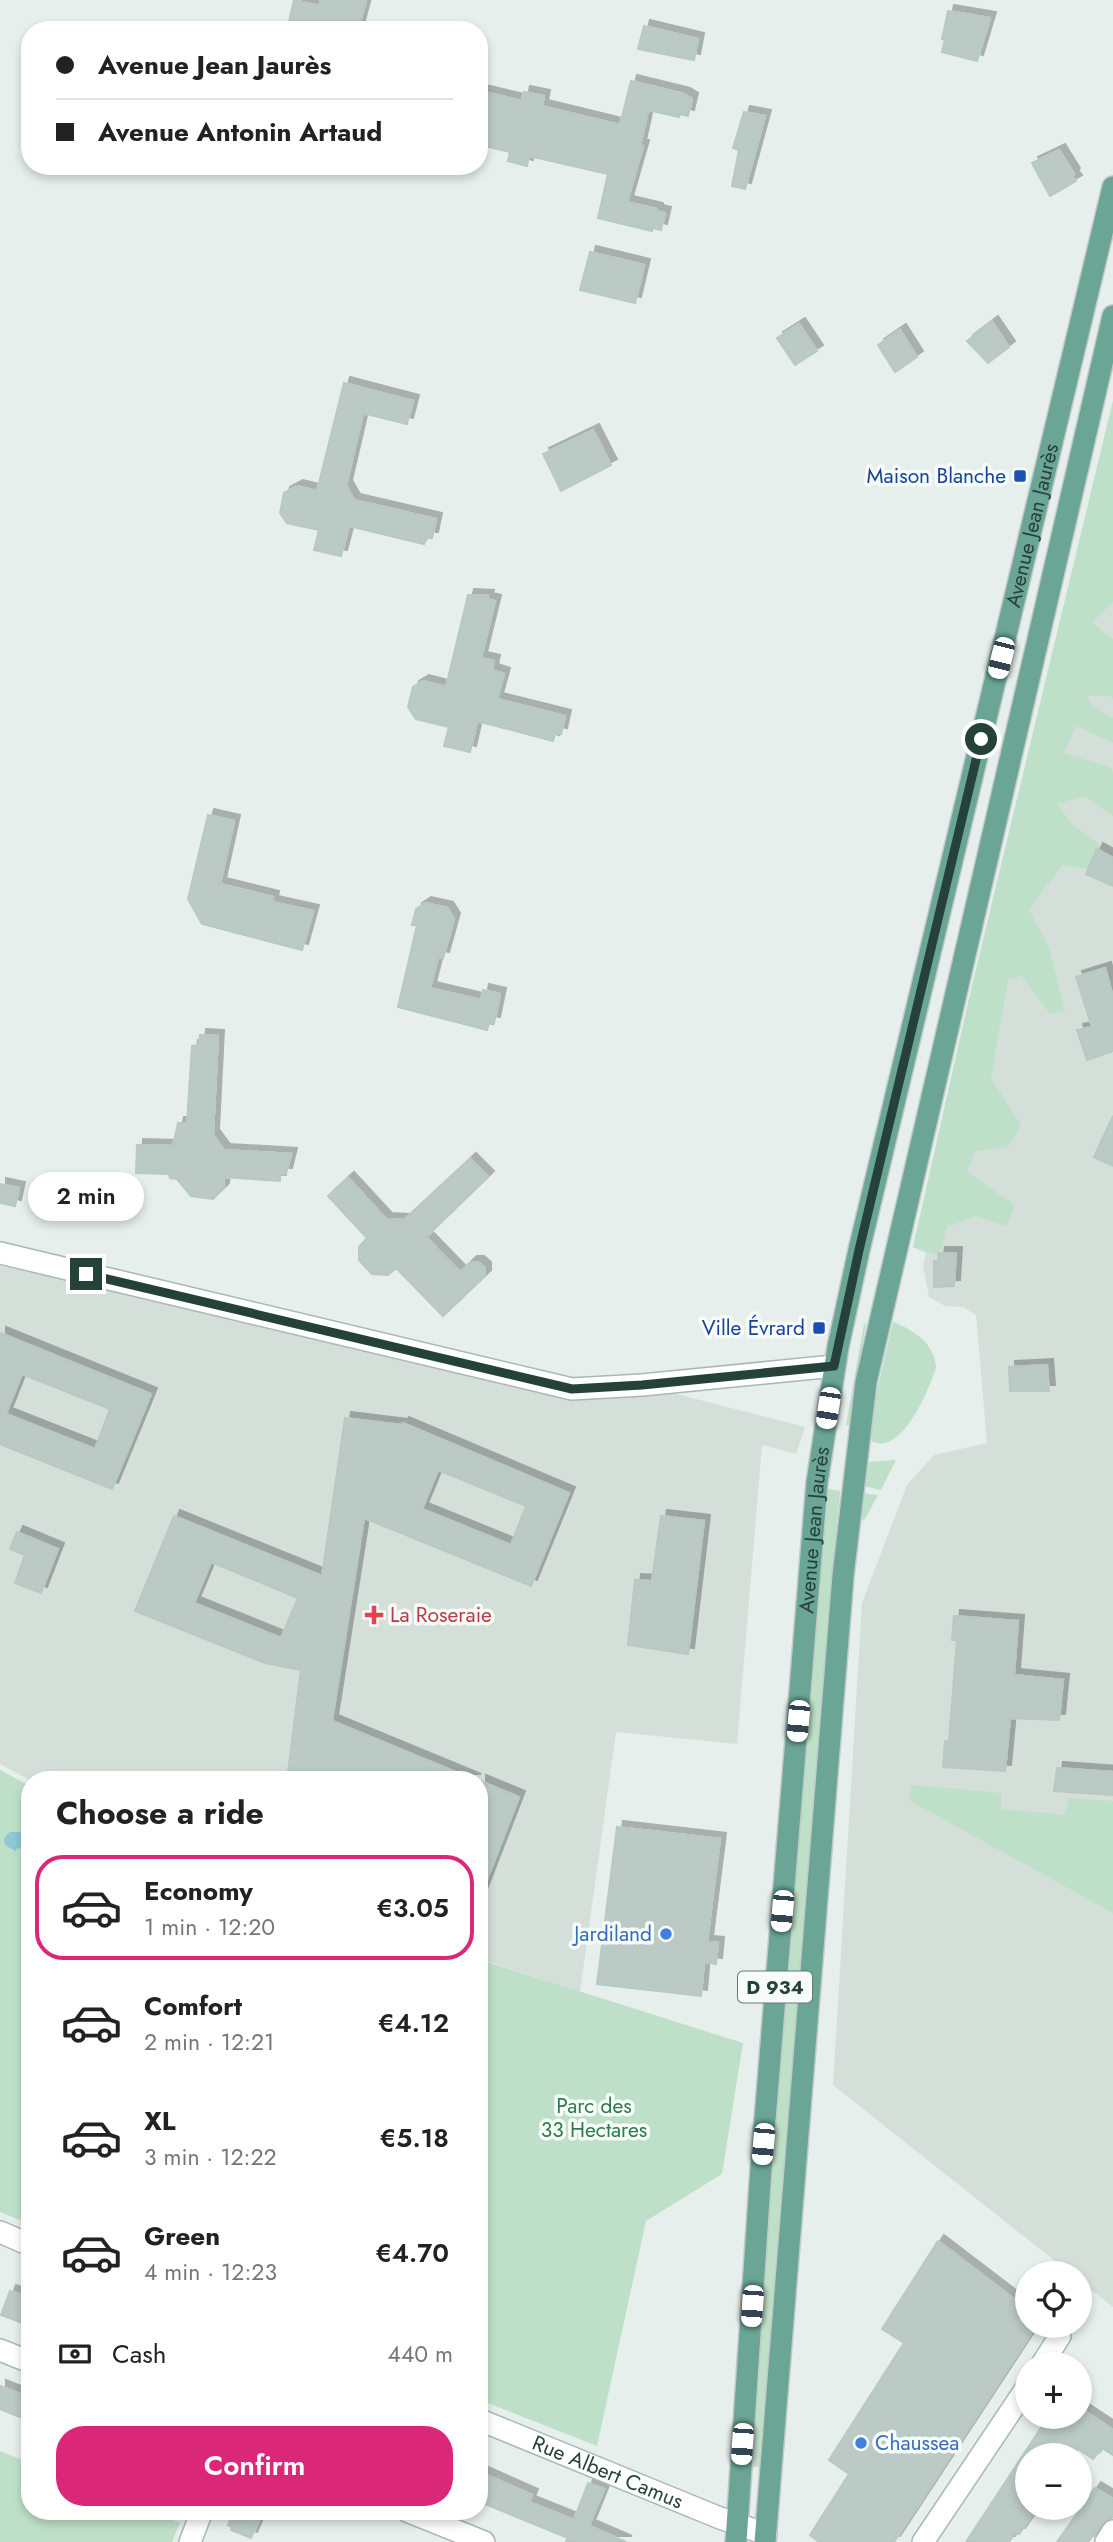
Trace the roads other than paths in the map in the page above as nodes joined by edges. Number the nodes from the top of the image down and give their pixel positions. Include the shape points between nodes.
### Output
1 (1113, 187) edge
2 (1113, 316) edge
3 (0, 1253) edge
4 (834, 1366) junction
5 (0, 2232) edge
6 (21, 2241) edge
7 (0, 2350) edge
8 (21, 2358) edge
9 (1015, 2405) edge
10 (488, 2424) edge
11 (199, 2520) edge
12 (421, 2520) edge
13 (1113, 2531) edge
14 (737, 2533) edge
15 (445, 2535) edge
16 (765, 2538) edge
17 (190, 2542) edge
18 (484, 2542) edge
19 (923, 2542) edge
20 (1106, 2542) edge

1 - 4 main road, Avenue Jean Jaurès / D 934
2 - 16 main road, Avenue Jean Jaurès / D 934 via 866,1382 842,1590
3 - 4 street via 572,1389
4 - 14 main road, Avenue Jean Jaurès / D 934 via 817,1482 761,2168
5 - 6 street
7 - 8 street
9 - 19 street
10 - 14 street, Rue Albert Camus
11 - 17 street
12 - 15 street
13 - 20 street
14 - 16 street, Rue Albert Camus
15 - 18 street

